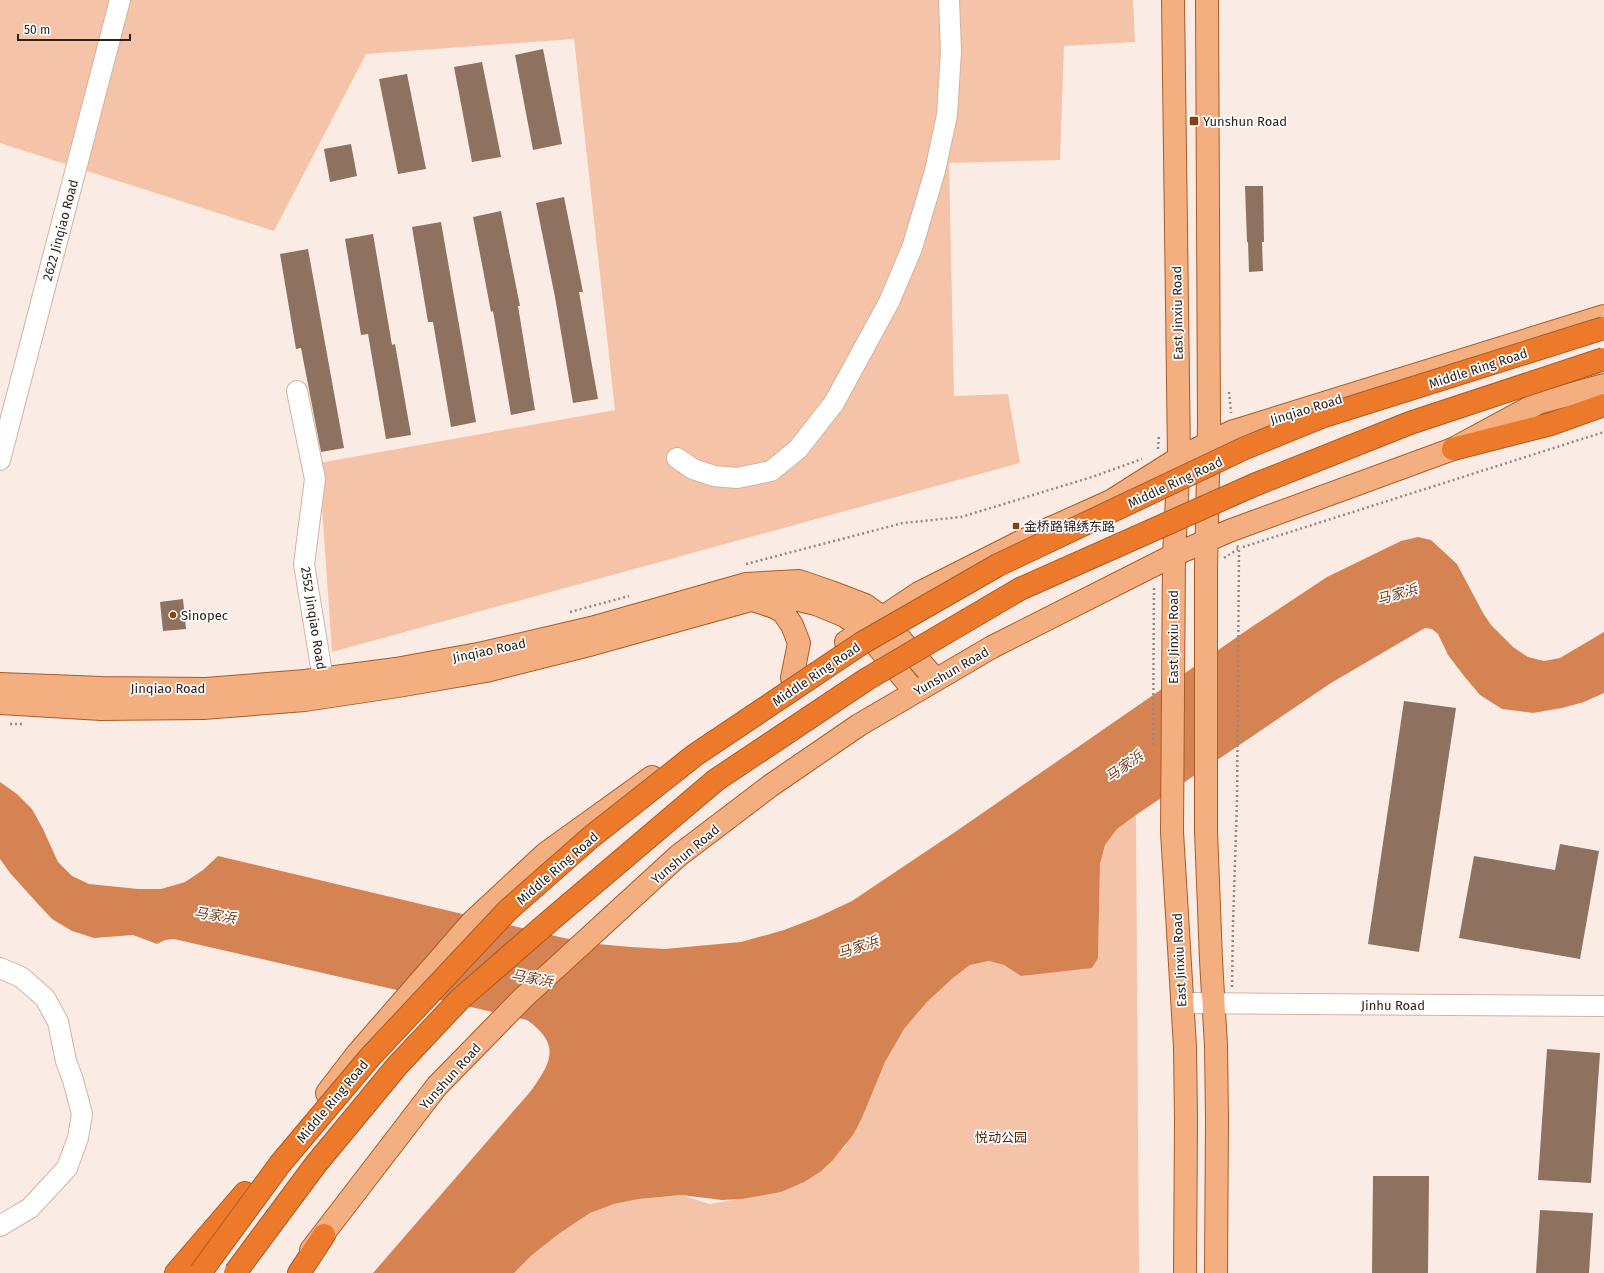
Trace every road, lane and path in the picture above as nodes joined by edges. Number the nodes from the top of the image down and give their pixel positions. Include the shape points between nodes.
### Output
1 (120, 0) edge
2 (949, 0) edge
3 (1173, 0) edge
4 (1207, 0) edge
5 (1604, 316) edge
6 (1604, 328) edge
7 (1604, 359) edge
8 (1604, 385) edge
9 (297, 391) dead end
10 (1604, 405) edge
11 (1238, 411) dead end
12 (1604, 432) edge
13 (1209, 433) junction
14 (1453, 449) junction
15 (1172, 450) junction
16 (677, 458) dead end
17 (1144, 458) dead end
18 (0, 460) edge
19 (1206, 542) junction
20 (1239, 548) junction
21 (1174, 555) junction
22 (743, 565) dead end
23 (1206, 570) junction
24 (1174, 590) junction
25 (630, 596) dead end
26 (751, 600) junction
27 (563, 614) dead end
28 (882, 618) junction
29 (864, 630) junction
30 (1153, 658) dead end
31 (792, 678) junction
32 (323, 679) junction
33 (936, 680) junction
34 (0, 684) edge
35 (915, 692) junction
36 (0, 703) edge
37 (1237, 802) dead end
38 (0, 968) edge
39 (1182, 1003) junction
40 (1213, 1004) junction
41 (1604, 1006) edge
42 (245, 1193) junction
43 (0, 1226) edge
44 (324, 1235) junction
45 (176, 1273) edge
46 (185, 1273) edge
47 (200, 1273) edge
48 (235, 1273) edge
49 (293, 1273) edge
50 (299, 1273) edge
51 (1185, 1273) edge
52 (1216, 1273) edge

1 - 18 street, 2622 Jinqiao Road
2 - 16 street via 951,51 947,115 935,171 912,248 889,302 834,403 798,449 771,471 737,478 714,476 692,469
3 - 15 main road, East Jinxiu Road
4 - 13 main road
5 - 13 main road, Jinqiao Road via 1231,432
6 - 47 highway, Middle Ring Road, bridge via 1324,416 1230,455 998,565 862,643 695,755 591,837 508,910 370,1057 280,1164
7 - 48 highway, bridge via 1410,423 1254,485 1020,588 867,679 716,780 460,999 392,1072 316,1164
8 - 14 main road via 1538,403
9 - 32 street, 2552 Jinqiao Road via 315,479 304,564
10 - 14 highway via 1551,424
11 - 13 path via 1231,413
12 - 20 path
13 - 15 main road, Jinqiao Road
13 - 19 main road
14 - 19 main road via 1229,531
15 - 21 main road, East Jinxiu Road
15 - 28 main road, Jinqiao Road via 1111,501 1024,540 919,593
17 - 22 path via 961,518 903,523
19 - 21 main road
19 - 23 main road
20 - 23 path
20 - 37 path
21 - 24 main road, East Jinxiu Road
21 - 33 main road, Yunshun Road via 992,647
23 - 40 main road via 1206,831
24 - 30 path via 1153,604
24 - 39 main road, East Jinxiu Road via 1172,832
25 - 27 path
26 - 29 main road, Jinqiao Road via 786,597 816,604 845,616
26 - 31 main road via 783,612 792,625 799,643
26 - 36 main road, Jinqiao Road via 593,644 486,670 304,700 203,708 116,709
28 - 29 main road
28 - 32 main road, Jinqiao Road via 865,606 799,580 746,584 591,628 483,653
28 - 33 main road, Jinqiao Road
29 - 31 main road
29 - 35 main road, Jinqiao Road
31 - 42 main road via 738,714 545,854 472,922 357,1054 270,1167
32 - 34 main road, Jinqiao Road via 206,689
33 - 35 main road, Yunshun Road
35 - 44 main road, Yunshun Road via 859,725 770,786 678,856 523,998 437,1086
38 - 43 street via 21,977 45,998 58,1022 82,1114 78,1138 67,1168 30,1208
39 - 40 street, Jinhu Road
39 - 51 main road, East Jinxiu Road via 1186,1119
40 - 41 street, Jinhu Road
40 - 52 main road via 1217,1119
42 - 45 highway
42 - 46 main road
44 - 49 main road, Yunshun Road
44 - 50 highway

